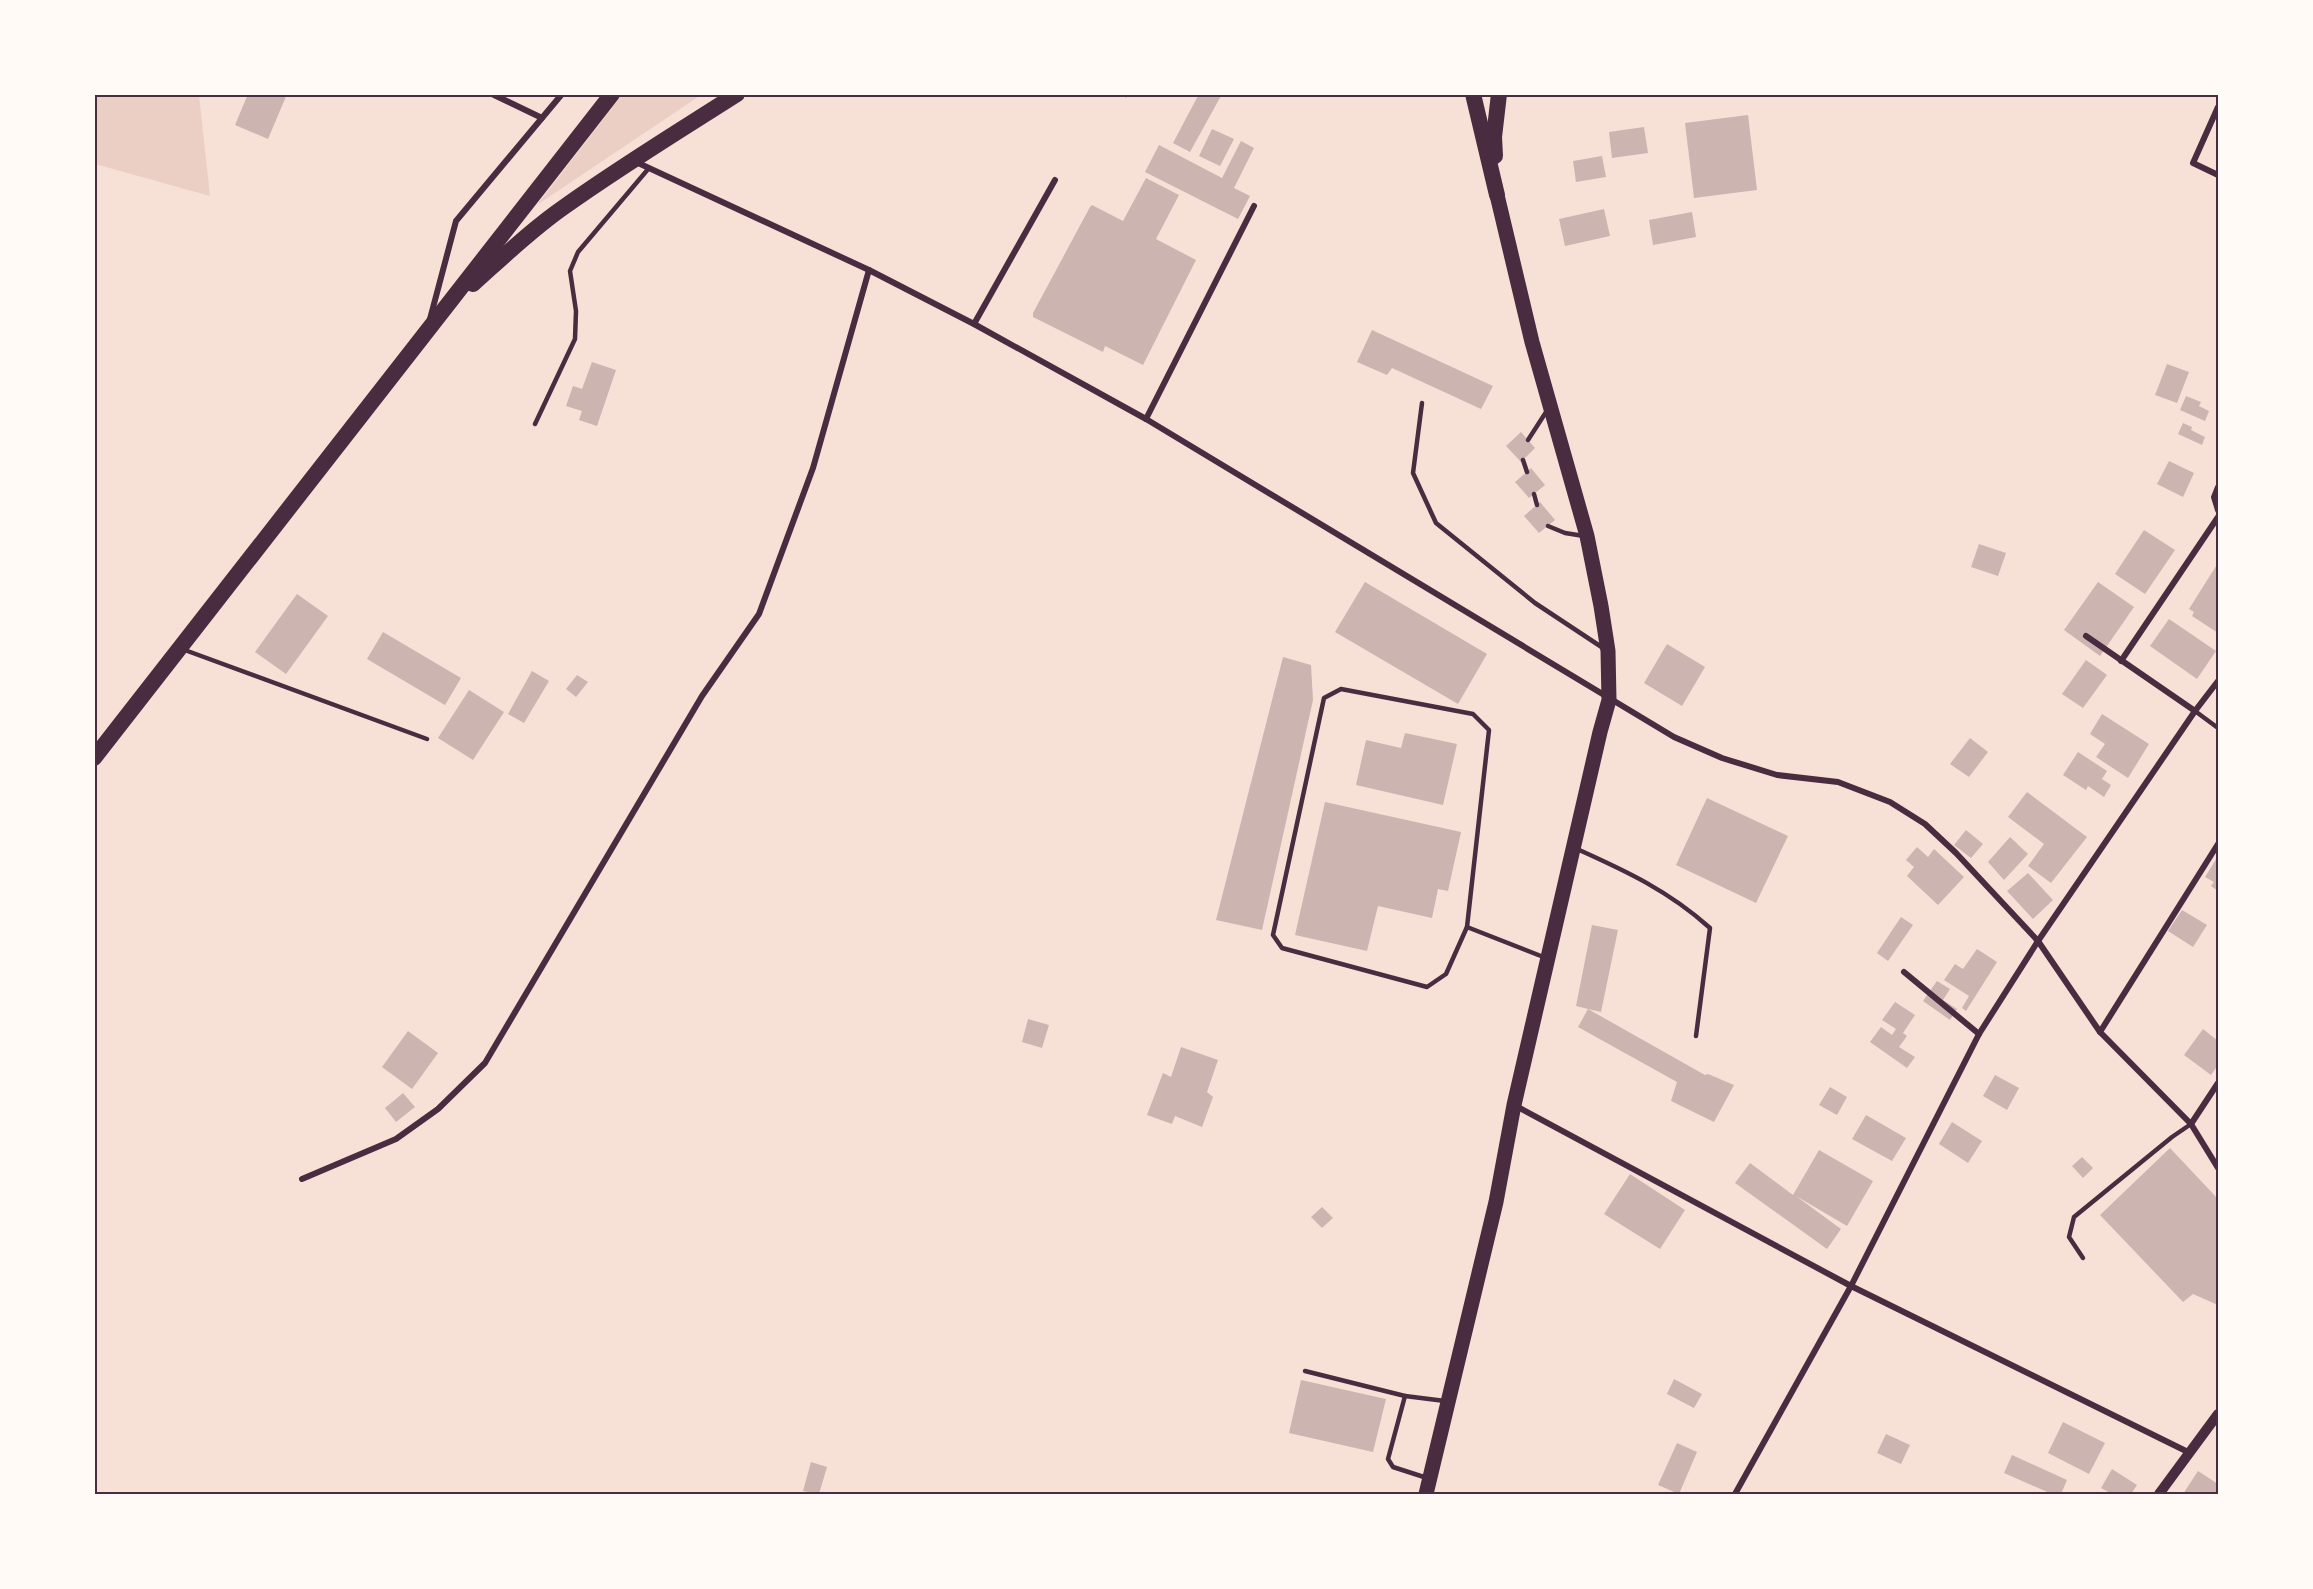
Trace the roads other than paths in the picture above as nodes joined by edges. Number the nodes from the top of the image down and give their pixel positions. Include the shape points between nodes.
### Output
1 (492, 94) edge
2 (562, 94) edge
3 (612, 94) edge
4 (737, 94) edge
5 (1473, 94) edge
6 (1499, 94) edge
7 (2218, 107) edge
8 (542, 118) junction
9 (632, 160) junction
10 (649, 168) junction
11 (2218, 175) edge
12 (1055, 180) dead end
13 (1497, 195) junction
14 (1254, 206) dead end
15 (869, 270) junction
16 (438, 316) junction
17 (974, 324) junction
18 (427, 329) junction
19 (1422, 403) dead end
20 (1551, 405) junction
21 (1146, 419) junction
22 (535, 424) dead end
23 (1528, 440) dead end
24 (1523, 460) dead end
25 (1527, 472) dead end
26 (2218, 488) edge
27 (1534, 494) dead end
28 (1537, 505) dead end
29 (2218, 510) edge
30 (2218, 517) edge
31 (1548, 526) dead end
32 (1587, 536) junction
33 (2086, 636) dead end
34 (180, 648) junction
35 (1608, 651) junction
36 (2121, 661) junction
37 (2218, 681) edge
38 (1609, 700) junction
39 (2195, 711) junction
40 (2218, 728) edge
41 (427, 739) dead end
42 (94, 758) edge
43 (2218, 844) edge
44 (1574, 848) junction
45 (1467, 927) junction
46 (2038, 941) junction
47 (1549, 959) junction
48 (1904, 972) dead end
49 (2100, 1032) junction
50 (1979, 1034) junction
51 (1696, 1036) dead end
52 (2218, 1083) edge
53 (1514, 1105) junction
54 (2191, 1124) junction
55 (2218, 1168) edge
56 (302, 1179) dead end
57 (2083, 1258) dead end
58 (1851, 1286) junction
59 (1305, 1371) dead end
60 (1405, 1396) junction
61 (1448, 1402) junction
62 (2218, 1414) edge
63 (2190, 1453) junction
64 (1430, 1479) junction
65 (1426, 1494) edge
66 (1735, 1494) edge
67 (2159, 1494) edge

1 - 8 street
2 - 8 street
3 - 16 highway
4 - 9 highway
5 - 13 highway
6 - 13 highway via 1494,136
7 - 11 street via 2193,163
8 - 18 street via 456,221
9 - 10 street
9 - 16 highway via 520,241
10 - 15 street
10 - 22 lane via 578,252 570,271 576,311 575,339
12 - 17 street
13 - 20 main road
14 - 21 street
15 - 17 street
15 - 56 street via 813,468 759,614 702,696 485,1063 438,1109 396,1139
16 - 18 highway
17 - 21 street
18 - 34 highway
19 - 35 lane via 1413,473 1436,523 1535,603
20 - 23 lane
20 - 32 main road
21 - 38 street
24 - 25 lane
26 - 29 street via 2214,497
27 - 28 lane
30 - 36 street
31 - 32 lane
32 - 35 main road
33 - 36 street
34 - 41 lane
34 - 42 highway
35 - 38 main road
36 - 39 street
37 - 39 street
38 - 44 main road
38 - 46 street via 1674,737 1722,758 1777,775 1838,782 1890,802 1925,824 1956,853
39 - 40 lane
39 - 46 street
43 - 49 street
44 - 47 main road
44 - 51 lane via 1640,878 1710,928
45 - 45 lane via 1446,974 1427,987 1282,948 1272,935 1324,698 1341,689 1473,714 1490,730
45 - 47 lane
46 - 49 street
46 - 50 street
47 - 53 main road
48 - 50 street
49 - 54 street
50 - 58 street
52 - 54 street
53 - 58 street
53 - 61 main road via 1496,1202
54 - 55 street
54 - 57 lane via 2074,1217 2069,1237
58 - 63 street
58 - 66 street
59 - 60 lane
60 - 61 lane
60 - 64 lane via 1388,1459 1393,1467
61 - 64 main road
62 - 63 street
63 - 67 street
64 - 65 main road

